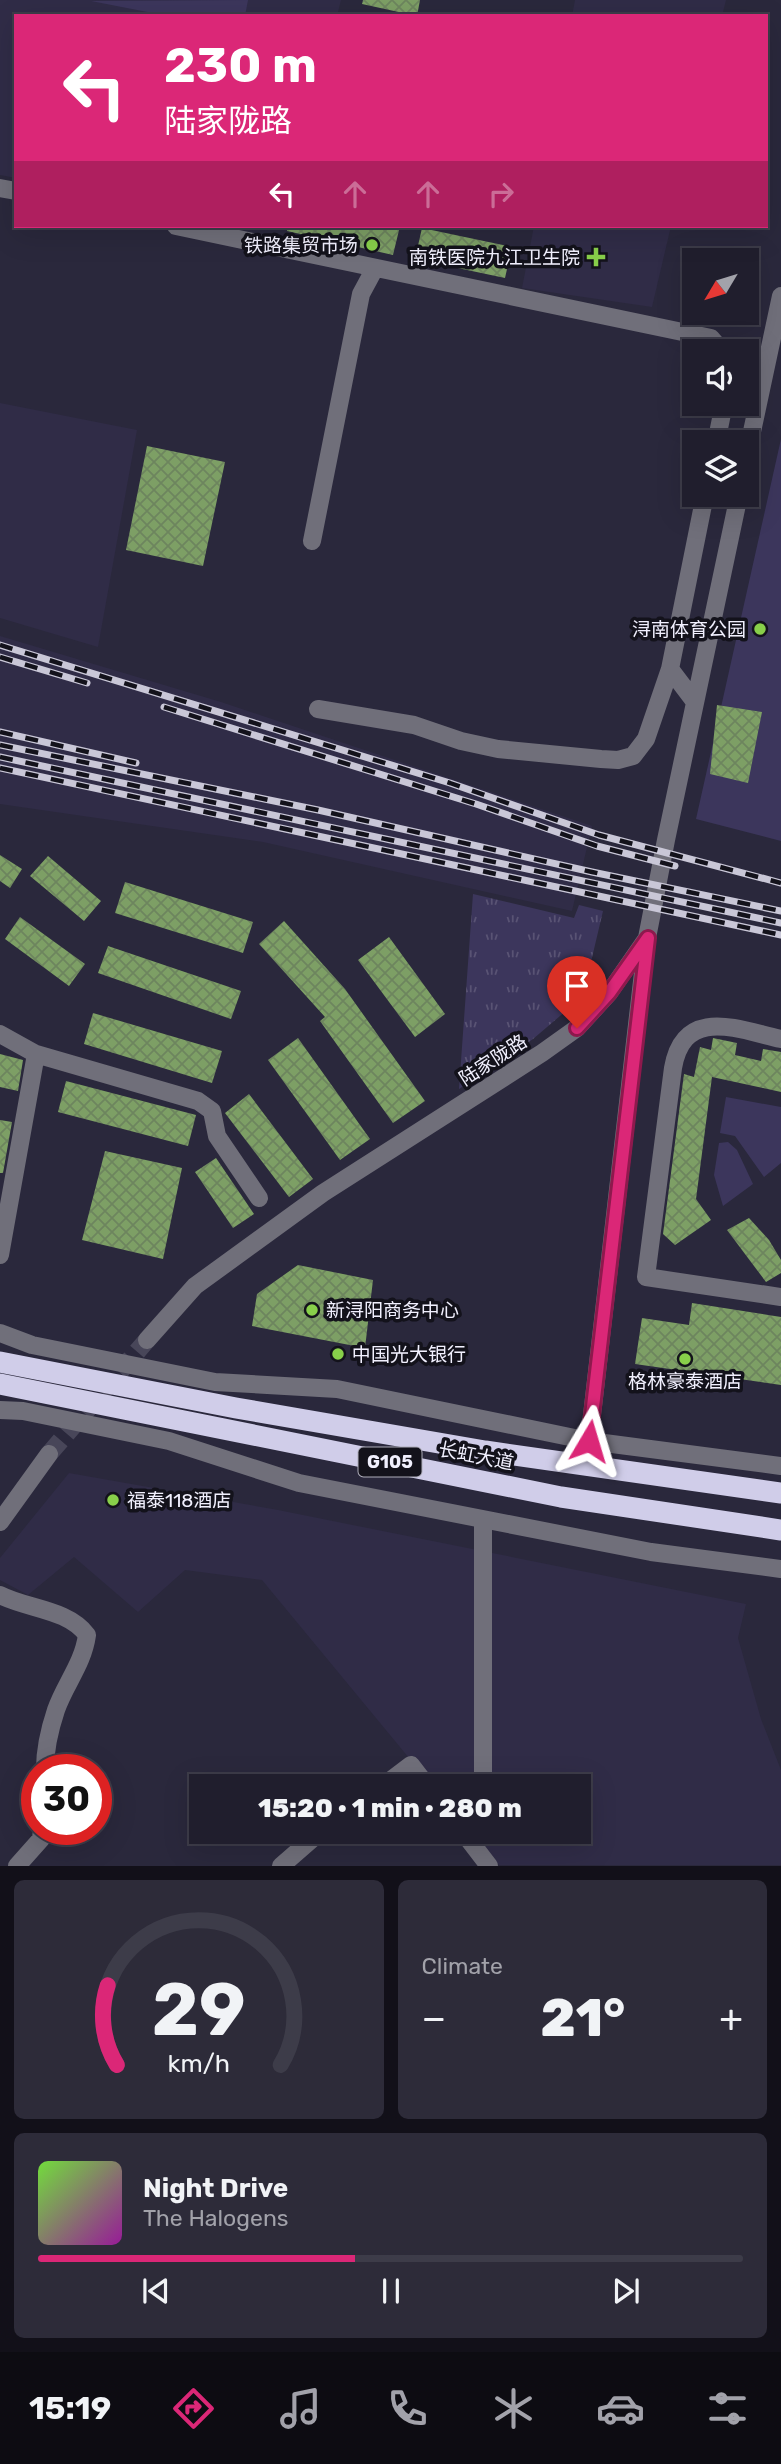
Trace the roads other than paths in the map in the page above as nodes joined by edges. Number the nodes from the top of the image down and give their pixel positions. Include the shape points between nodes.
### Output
1 (185, 228) edge
2 (375, 268) junction
3 (781, 296) edge
4 (712, 339) edge
5 (752, 430) edge
6 (703, 507) edge
7 (736, 507) edge
8 (312, 541) dead end
9 (670, 669) junction
10 (695, 702) junction
11 (318, 709) dead end
12 (648, 938) junction
13 (0, 1034) edge
14 (781, 1039) edge
15 (36, 1054) junction
16 (260, 1198) dead end
17 (0, 1255) edge
18 (781, 1297) edge
19 (0, 1333) edge
20 (147, 1340) tunnel mouth
21 (0, 1362) edge
22 (0, 1384) edge
23 (0, 1410) edge
24 (589, 1441) junction
25 (49, 1454) tunnel mouth
26 (781, 1466) edge
27 (781, 1493) edge
28 (483, 1519) junction
29 (0, 1522) edge
30 (781, 1530) edge
31 (781, 1569) edge
32 (0, 1595) edge
33 (46, 1754) edge
34 (399, 1774) edge
35 (418, 1774) edge
36 (482, 1774) edge
37 (306, 1844) edge
38 (470, 1844) edge
39 (482, 1844) edge
40 (36, 1845) edge
41 (481, 1863) edge
42 (17, 1866) edge
43 (281, 1866) edge

1 - 2 street
2 - 4 street
2 - 8 street via 361,294
3 - 5 street
6 - 9 street
7 - 10 street, 陆家陇路
9 - 10 street
9 - 11 street via 642,748 618,760 498,749 414,725
10 - 12 street, 陆家陇路
12 - 20 street, 陆家陇路 via 577,1028 323,1193 195,1286
12 - 24 street
13 - 15 street
14 - 18 street via 709,1025 677,1050 646,1277
15 - 16 street via 198,1101 212,1111 217,1136
15 - 17 street
19 - 24 street via 32,1345 215,1382 337,1389
21 - 27 highway, 长虹大道 / G105 via 472,1449
22 - 30 highway, 长虹大道 / G105 via 561,1497
23 - 28 street via 169,1441 299,1483
24 - 26 street
25 - 29 street
28 - 31 street via 651,1552
28 - 36 street
32 - 33 street via 64,1617 87,1635 85,1652 56,1710
34 - 35 street via 411,1765
37 - 43 street
38 - 41 street
39 - 41 street
40 - 42 street

